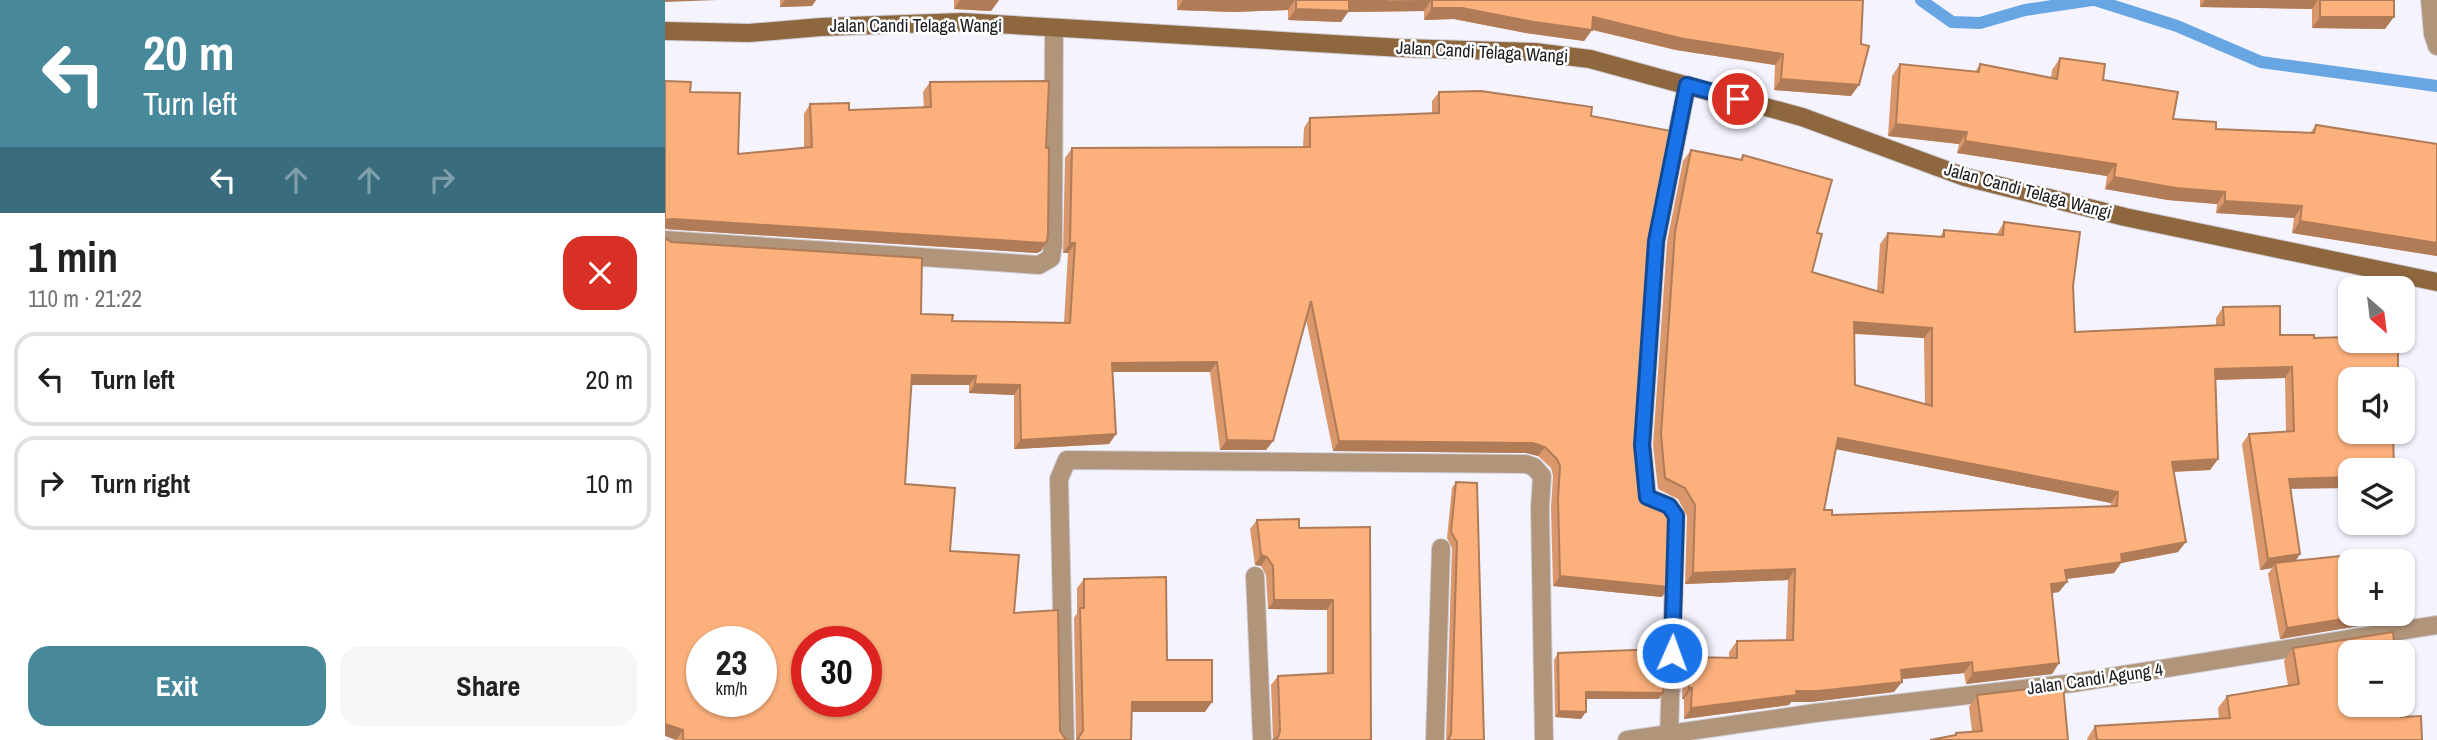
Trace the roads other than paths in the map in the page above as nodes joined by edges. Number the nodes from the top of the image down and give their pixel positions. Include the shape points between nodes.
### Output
1 (2430, 0) edge
2 (1054, 29) junction
3 (665, 31) edge
4 (2437, 46) edge
5 (1687, 85) junction
6 (665, 240) edge
7 (2437, 282) edge
8 (1441, 548) dead end
9 (1255, 576) dead end
10 (2437, 625) edge
11 (1669, 735) junction
12 (1065, 740) edge
13 (1262, 740) edge
14 (1435, 740) edge
15 (1544, 740) edge
16 (1627, 740) edge

1 - 4 street
2 - 3 street, Jalan Candi Telaga Wangi via 962,22 749,33
2 - 5 street, Jalan Candi Telaga Wangi via 1535,51 1590,59
2 - 6 street via 1053,245 1051,258 1039,265
5 - 7 street, Jalan Candi Telaga Wangi via 1802,117 1965,177 2151,223
5 - 11 street via 1656,241 1642,445 1647,497 1669,506 1676,516
8 - 14 street
9 - 13 street
10 - 11 street, Jalan Candi Agung 4 via 2073,683
11 - 16 street, Jalan Candi Agung 4
12 - 15 street via 1059,479 1067,460 1534,467 1542,476

